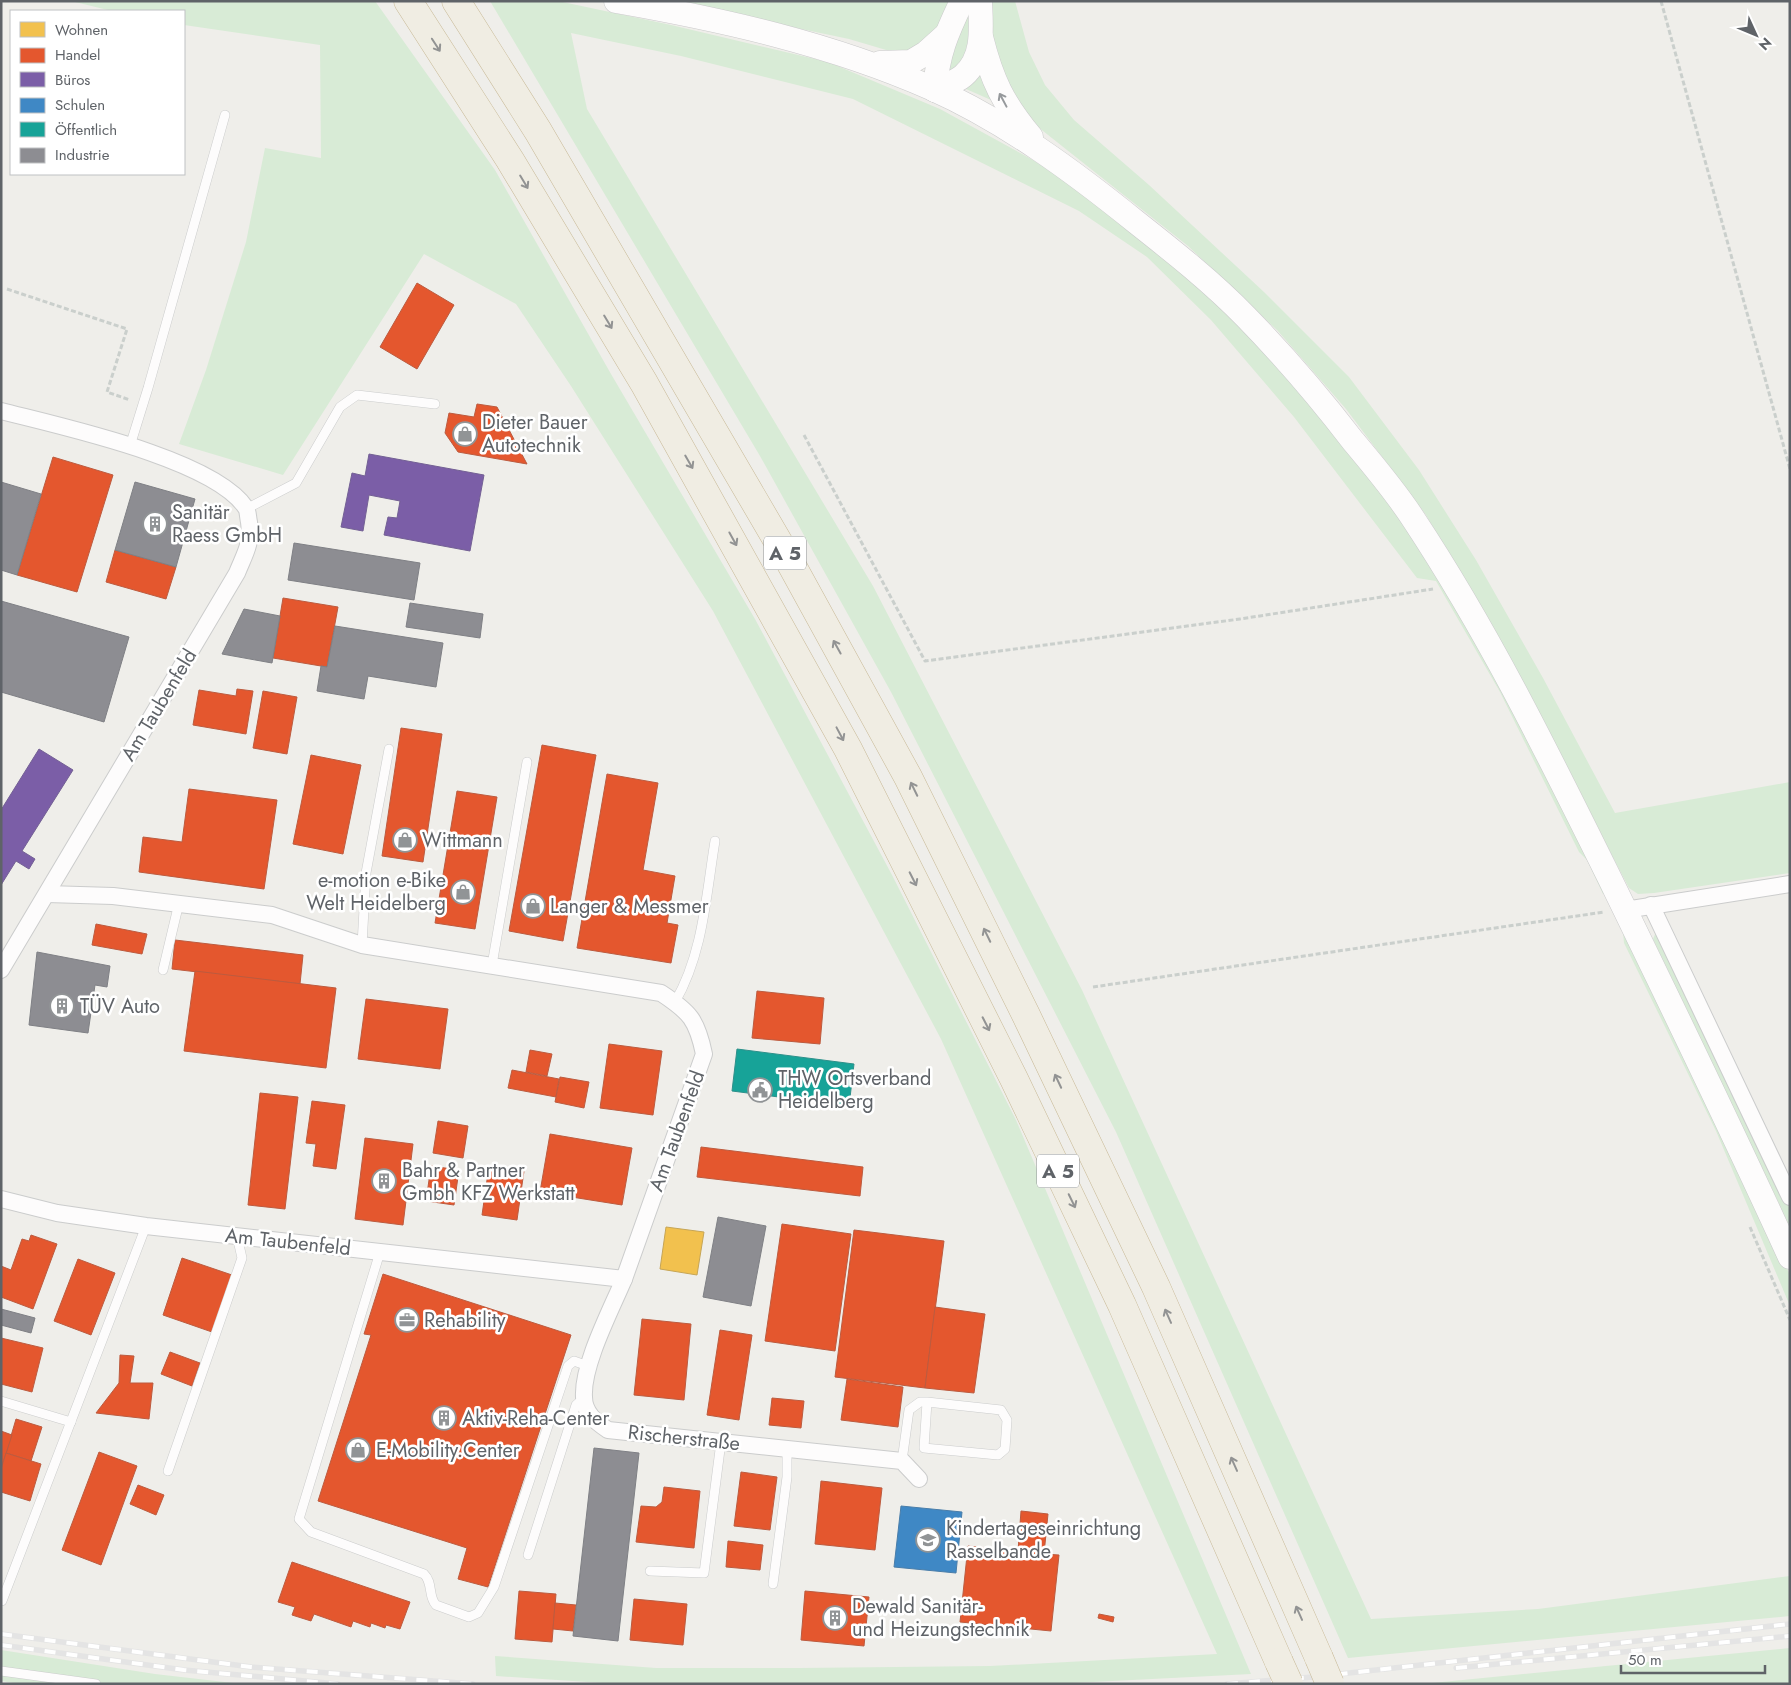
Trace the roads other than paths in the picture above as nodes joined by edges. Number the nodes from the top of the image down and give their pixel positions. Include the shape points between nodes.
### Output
1 (456, 1) edge
2 (616, 1) edge
3 (962, 1) edge
4 (980, 1) edge
5 (409, 3) edge
6 (946, 35) junction
7 (981, 37) junction
8 (871, 63) junction
9 (935, 90) junction
10 (225, 115) dead end
11 (1044, 152) junction
12 (435, 404) dead end
13 (1, 410) edge
14 (130, 446) junction
15 (246, 509) junction
16 (389, 749) dead end
17 (527, 762) dead end
18 (715, 841) dead end
19 (1790, 884) edge
20 (47, 894) junction
21 (179, 903) junction
22 (1651, 905) junction
23 (1625, 910) junction
24 (362, 945) junction
25 (492, 965) junction
26 (1, 970) edge
27 (163, 970) dead end
28 (675, 1002) junction
29 (1790, 1197) edge
30 (1, 1199) edge
31 (146, 1226) junction
32 (237, 1236) junction
33 (380, 1252) junction
34 (1790, 1257) edge
35 (624, 1279) junction
36 (588, 1366) junction
37 (584, 1398) junction
38 (1, 1401) edge
39 (927, 1402) junction
40 (72, 1422) junction
41 (721, 1442) junction
42 (787, 1448) junction
43 (902, 1461) junction
44 (168, 1472) dead end
45 (920, 1479) dead end
46 (528, 1555) dead end
47 (650, 1571) dead end
48 (773, 1584) dead end
49 (2, 1601) dead end
50 (1, 1671) edge
51 (1284, 1673) edge
52 (96, 1684) edge
53 (1330, 1684) edge

53 -> 1 highway, A 5, bridge via 1156,1287 908,777 765,518 538,131
2 - 8 main road via 738,25
3 - 6 main road
4 - 7 main road
5 -> 51 highway, A 5 via 510,160 644,383 826,707 1010,1070 1114,1288
6 - 8 main road via 911,62
6 - 9 main road via 936,65
7 - 9 main road via 976,58 963,76
11 -> 7 main road via 1008,109 991,72
8 - 9 main road
9 - 11 main road via 986,116
10 - 14 lane
11 - 23 main road via 1099,191 1246,317 1324,403 1365,455 1411,516 1526,708
12 - 15 lane via 357,396 340,408 296,483
13 - 14 street
14 - 15 street via 196,470 224,485
15 - 20 street, Am Taubenfeld via 251,540 238,573
16 - 24 lane via 366,873
17 - 25 lane
18 - 28 lane via 697,950
19 - 22 street
20 - 21 street, Am Taubenfeld
20 - 26 street, Am Taubenfeld
21 - 24 street, Am Taubenfeld via 272,915
21 - 27 lane
22 - 23 street
22 - 29 street
23 - 34 main road
24 - 25 street, Am Taubenfeld
25 - 28 street, Am Taubenfeld via 661,992
28 - 35 street, Am Taubenfeld via 699,1029 704,1054
30 - 31 street, Am Taubenfeld via 57,1213
31 - 32 street, Am Taubenfeld
31 - 40 lane
32 - 33 street, Am Taubenfeld
32 - 44 lane via 242,1258
33 - 35 street, Am Taubenfeld
33 - 36 lane via 299,1519 311,1532 424,1574 428,1577 436,1606 469,1617 478,1613 494,1587 568,1366 574,1361
35 - 36 street
36 - 37 street
37 - 41 street, Rischerstraße via 591,1418 608,1430
37 - 46 lane via 576,1405
38 - 40 lane
39 - 39 lane via 1001,1410 1007,1420 1005,1449 998,1455 924,1448
39 - 43 lane via 920,1402 909,1410
40 - 49 lane
41 - 42 street, Rischerstraße
41 - 47 lane via 704,1573
42 - 43 street, Rischerstraße
42 - 48 lane via 787,1477
43 - 45 street
50 - 52 lane

